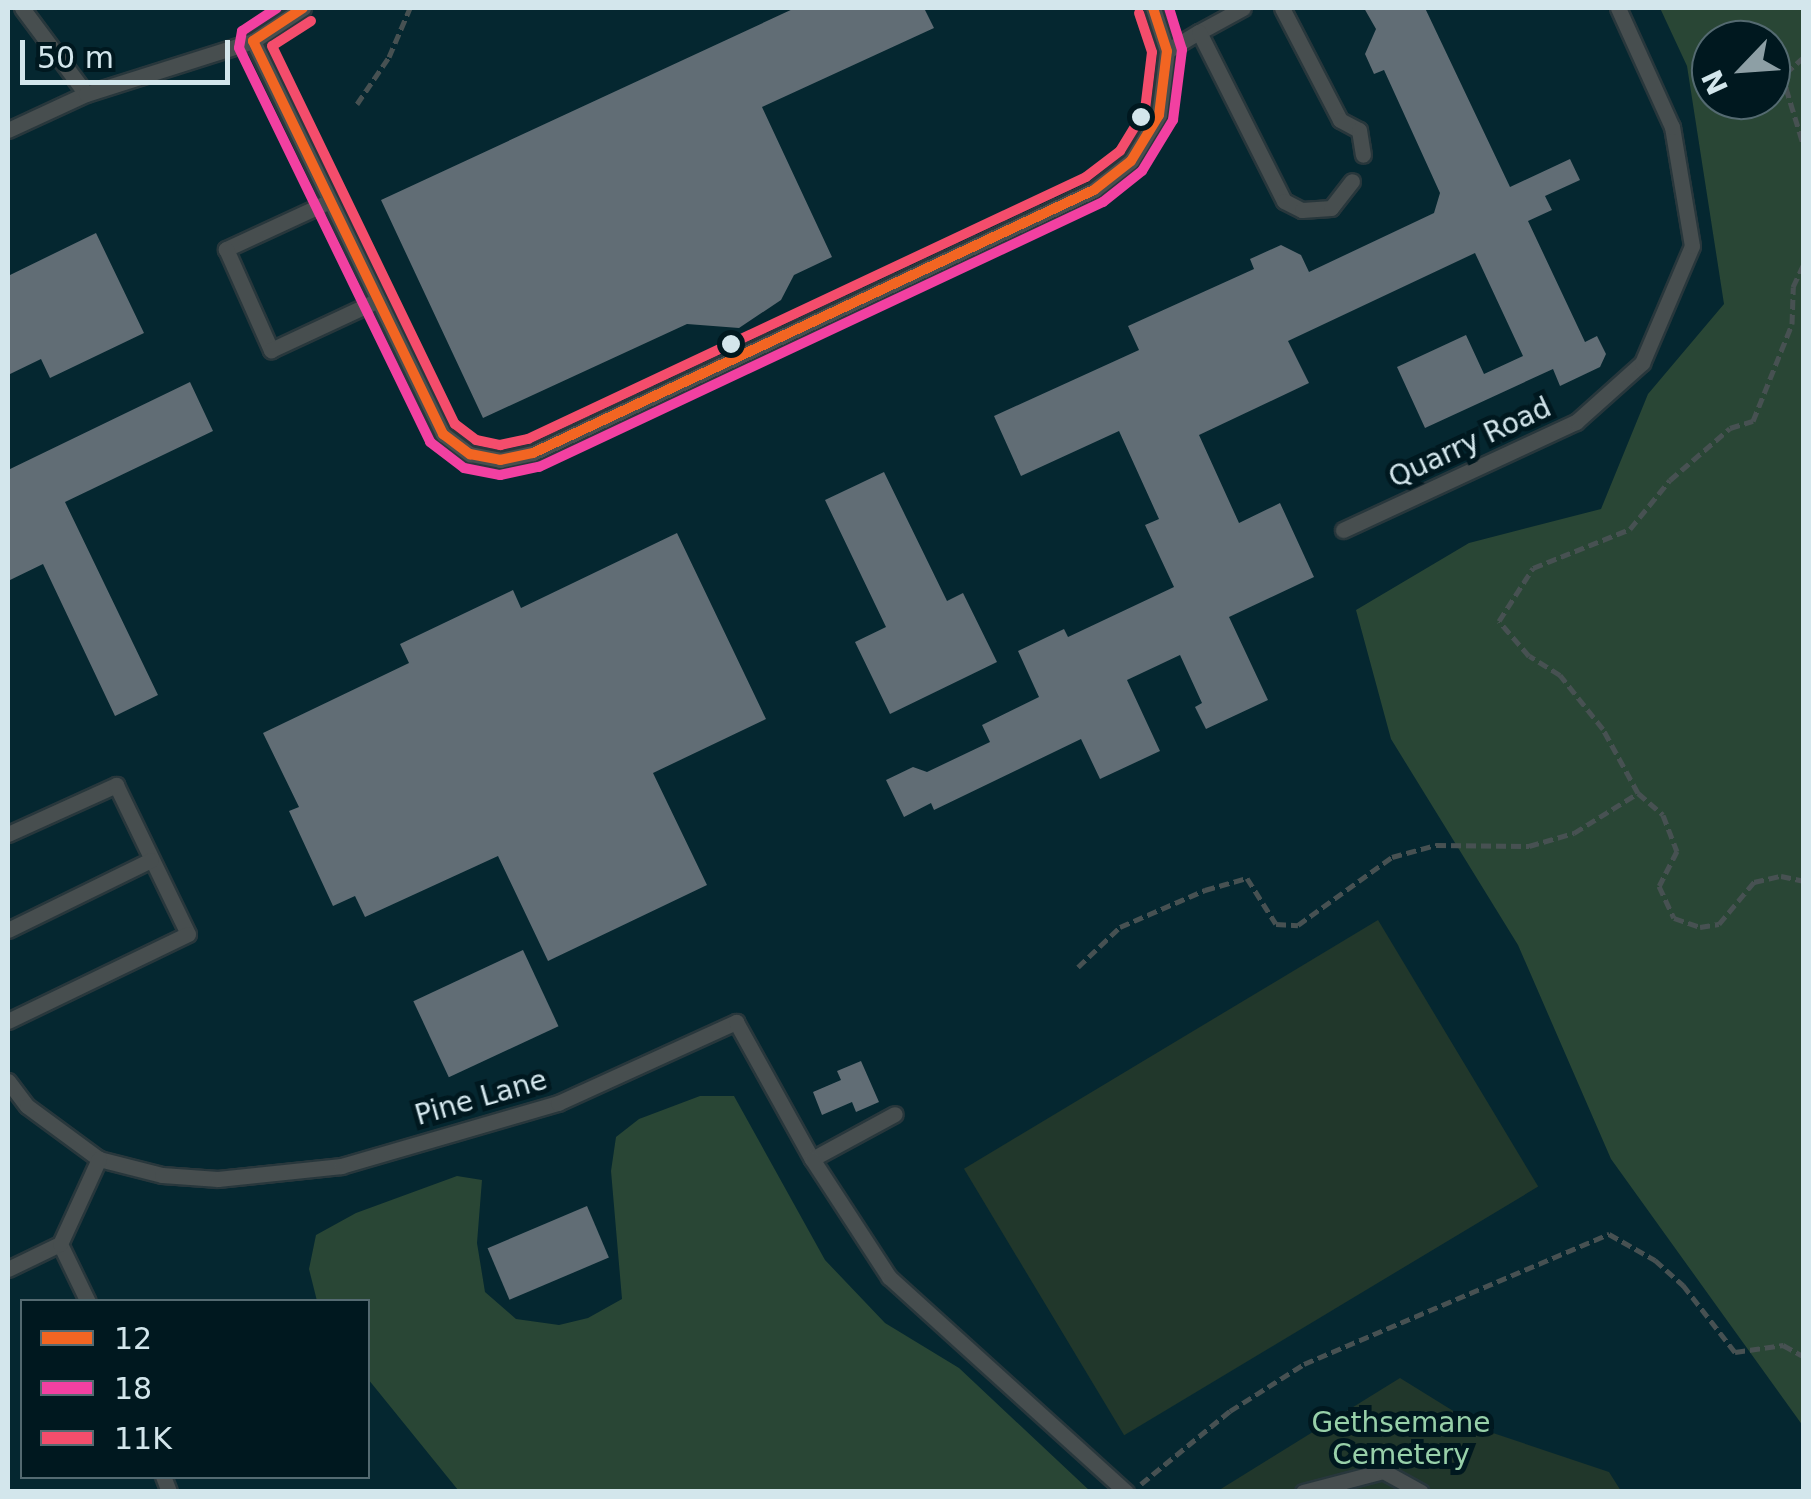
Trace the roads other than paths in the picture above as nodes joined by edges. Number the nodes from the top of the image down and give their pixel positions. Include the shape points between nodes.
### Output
1 (22, 8) edge
2 (302, 8) edge
3 (1153, 8) edge
4 (1243, 8) edge
5 (1282, 8) edge
6 (1618, 8) edge
7 (1200, 32) junction
8 (253, 41) junction
9 (1167, 51) junction
10 (86, 94) junction
11 (8, 130) edge
12 (1364, 155) dead end
13 (1352, 181) dead end
14 (330, 201) junction
15 (378, 300) junction
16 (1343, 530) dead end
17 (8, 834) edge
18 (150, 860) junction
19 (8, 930) edge
20 (8, 1022) edge
21 (8, 1081) edge
22 (895, 1114) dead end
23 (99, 1159) junction
24 (812, 1159) junction
25 (60, 1244) junction
26 (8, 1269) edge
27 (87, 1299) edge
28 (1129, 1492) edge
29 (1303, 1492) edge
30 (1421, 1492) edge

1 - 10 lane
2 - 8 lane
3 - 9 lane
4 - 7 lane
5 - 12 lane via 1340,120 1358,130
6 - 16 lane, Quarry Road via 1672,127 1692,246 1642,363 1576,422
7 - 9 lane
7 - 13 lane via 1284,201 1302,210 1330,208
8 - 10 lane
8 - 14 lane
9 - 15 lane via 1158,115 1132,161 1094,190 533,453 500,460 470,454 443,434
10 - 11 lane
14 - 15 lane
14 - 15 lane via 226,249 271,350
17 - 18 lane via 116,785
18 - 19 lane
18 - 20 lane via 188,934
21 - 23 lane, Pine Lane via 26,1106
22 - 24 lane
23 - 24 lane, Pine Lane via 218,1179 341,1166 558,1103 736,1022
23 - 25 lane
24 - 28 lane via 889,1277
25 - 26 lane
25 - 27 lane
29 - 30 lane via 1383,1472

